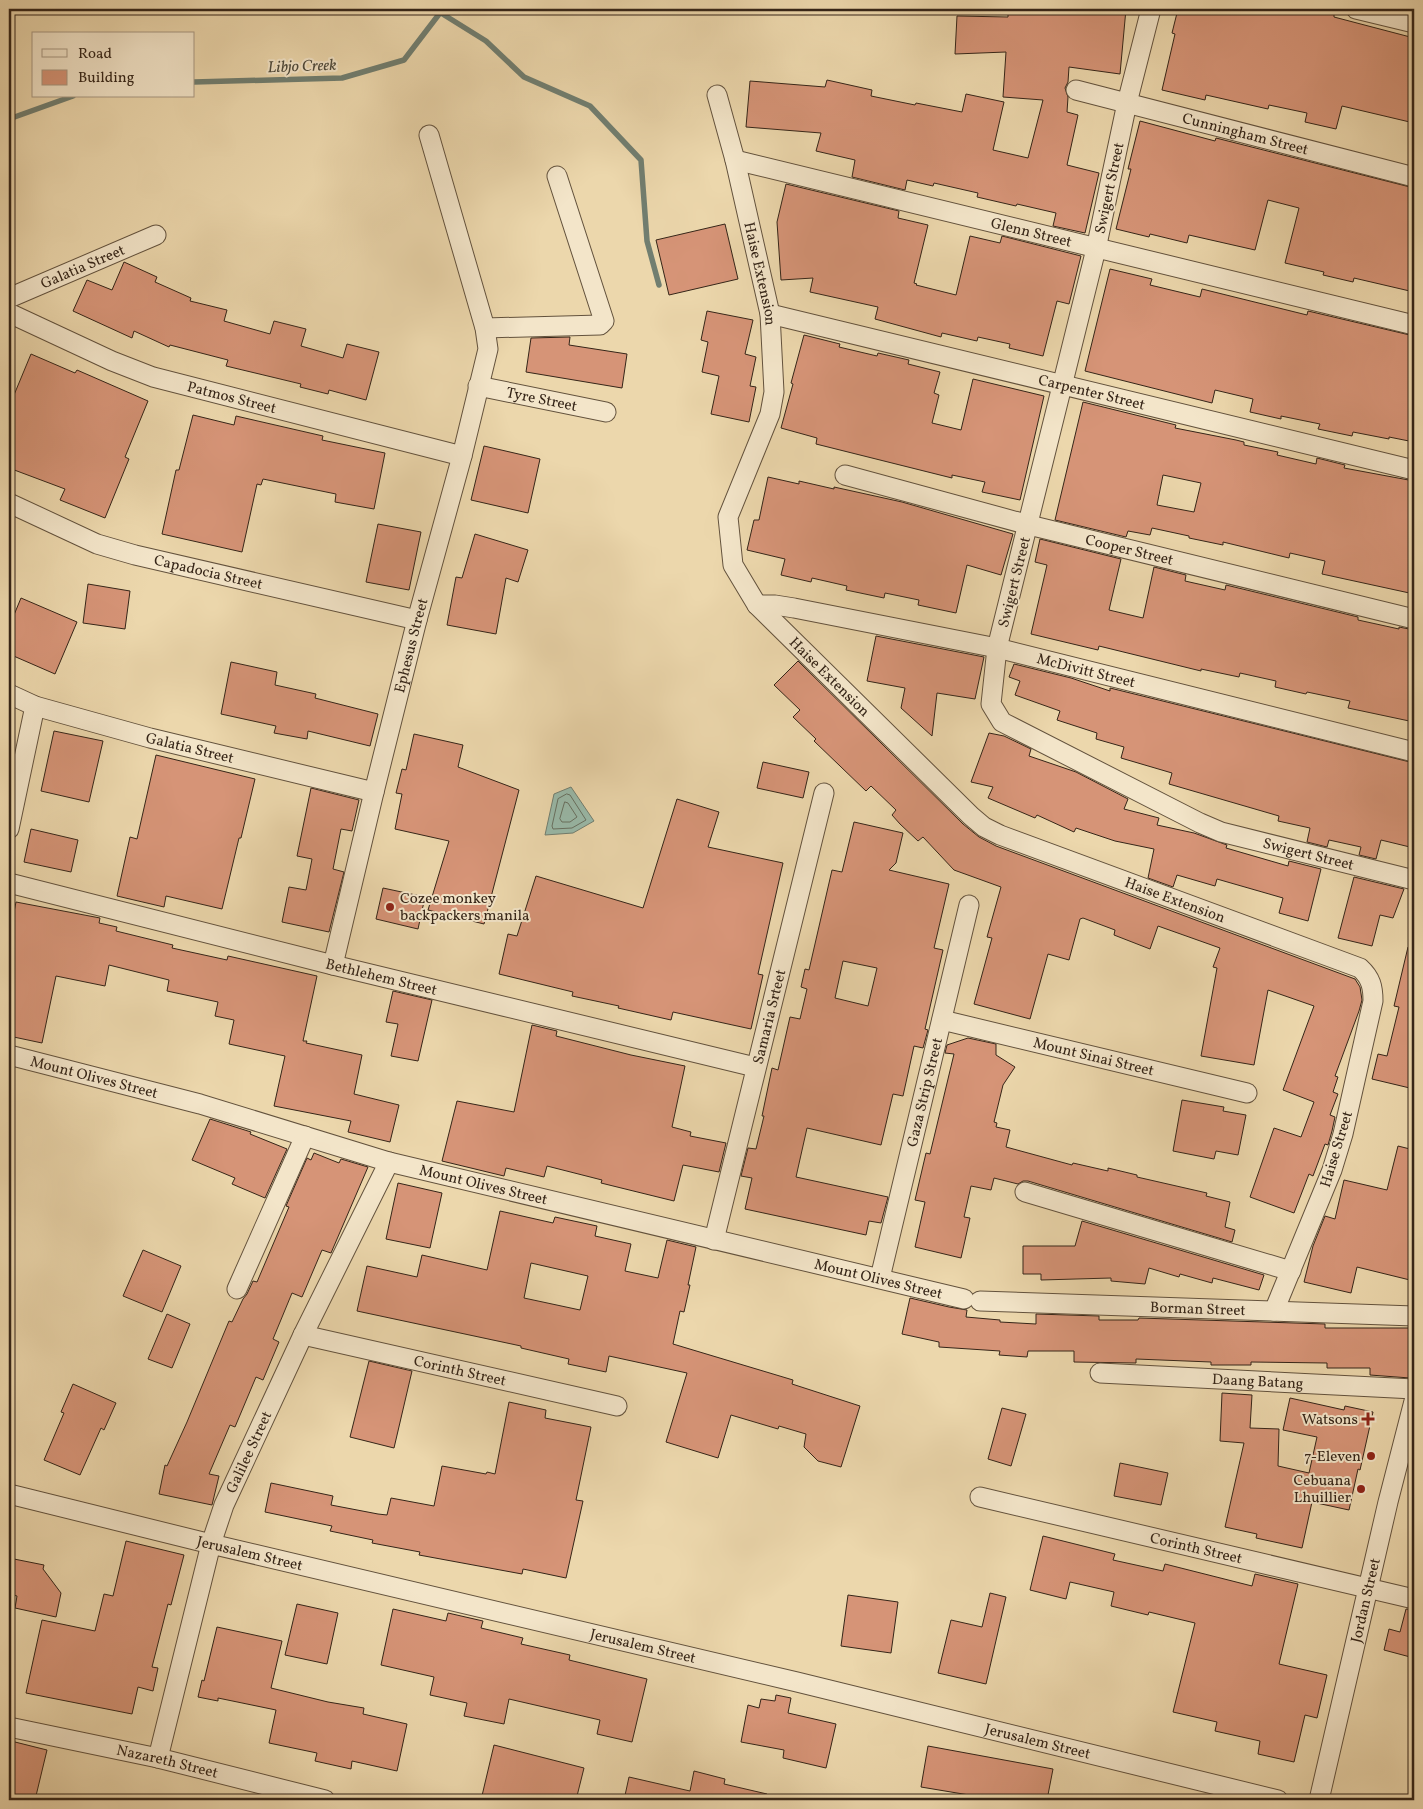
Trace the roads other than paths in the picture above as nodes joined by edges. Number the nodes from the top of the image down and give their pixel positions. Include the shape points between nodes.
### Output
1 (1151, 9) edge
2 (1356, 9) edge
3 (1414, 23) edge
4 (1076, 90) dead end
5 (717, 95) dead end
6 (1127, 103) junction
7 (430, 135) dead end
8 (735, 160) junction
9 (557, 176) dead end
10 (1414, 177) edge
11 (156, 236) dead end
12 (1096, 249) junction
13 (9, 298) edge
14 (9, 314) edge
15 (770, 314) junction
16 (1414, 325) edge
17 (485, 328) junction
18 (478, 386) junction
19 (1062, 386) junction
20 (606, 412) dead end
21 (462, 456) junction
22 (1414, 470) edge
23 (845, 475) dead end
24 (9, 503) edge
25 (1029, 525) junction
26 (757, 605) junction
27 (1414, 619) edge
28 (417, 620) junction
29 (997, 648) junction
30 (9, 694) edge
31 (35, 706) junction
32 (1414, 752) edge
33 (374, 792) junction
34 (824, 793) dead end
35 (9, 830) edge
36 (1414, 880) edge
37 (9, 883) edge
38 (969, 905) dead end
39 (333, 965) junction
40 (1371, 980) joint
41 (942, 1020) junction
42 (9, 1055) edge
43 (755, 1067) junction
44 (1247, 1093) dead end
45 (305, 1136) junction
46 (389, 1162) junction
47 (1025, 1192) dead end
48 (714, 1240) junction
49 (1291, 1271) junction
50 (880, 1278) junction
51 (237, 1289) dead end
52 (972, 1300) joint
53 (1274, 1311) junction
54 (1414, 1316) edge
55 (303, 1335) junction
56 (1100, 1373) dead end
57 (1414, 1389) edge
58 (1414, 1400) edge
59 (617, 1406) dead end
60 (9, 1494) edge
61 (980, 1497) dead end
62 (211, 1544) junction
63 (1369, 1588) junction
64 (1414, 1599) edge
65 (9, 1726) edge
66 (158, 1758) junction
67 (326, 1800) edge
68 (1278, 1800) edge
69 (1319, 1800) edge

1 - 6 street, Swigert Street
2 - 3 street
4 - 6 street, Cunningham Street
5 - 8 street, Haise Extension
6 - 10 street, Cunningham Street
6 - 12 street, Swigert Street
7 - 17 street, Ephesus Street
8 - 12 street, Glenn Street
8 - 15 street, Haise Extension
9 - 17 street via 604,321 600,325
11 - 13 street, Galatia Street
12 - 16 street, Glenn Street
12 - 19 street, Swigert Street
14 - 21 street, Patmos Street via 153,376
15 - 19 street, Carpenter Street
15 - 26 street, Haise Extension via 774,392 770,414 728,517 733,564
17 - 18 street, Ephesus Street via 488,349
18 - 20 street, Tyre Street
18 - 21 street, Ephesus Street
19 - 22 street, Carpenter Street
19 - 25 street, Swigert Street
21 - 28 street, Ephesus Street
23 - 25 street, Cooper Street
24 - 28 street, Capadocia Street via 97,544 135,555
25 - 27 street, Cooper Street
25 - 29 street, Swigert Street
26 - 29 street, McDivitt Street via 794,608
26 - 40 street, Haise Extension via 984,827 1360,968
28 - 33 street, Ephesus Street
29 - 32 street, McDivitt Street
29 - 36 street, Swigert Street via 991,704 1002,722 1221,832
30 - 31 street, Galatia Street
31 - 33 street, Galatia Street via 150,738
31 - 35 street
33 - 39 street, Ephesus Street
34 - 43 street, Samaria Srteet
37 - 39 street, Bethlehem Street
38 - 41 street, Gaza Strip Street
39 - 43 street, Bethlehem Street
40 - 49 street, Haise Street via 1373,1001 1343,1134
41 - 44 street, Mount Sinai Street
41 - 50 street, Gaza Strip Street
42 - 45 street, Mount Olives Street via 200,1104
43 - 48 street, Samaria Srteet
45 - 46 street, Mount Olives Street
45 - 51 street
46 - 48 street, Mount Olives Street
46 - 55 street, Galilee Street
47 - 49 street
48 - 50 street, Mount Olives Street
49 - 53 street, Haise Street
50 - 52 street, Mount Olives Street
52 - 53 street, Borman Street
53 - 54 street, Borman Street
55 - 59 street, Corinth Street
55 - 62 street, Galilee Street via 224,1506
56 - 57 street, Daang Batang
58 - 63 street, Jordan Street
60 - 62 street, Jerusalem Street
61 - 63 street, Corinth Street
62 - 66 street, Galilee Street
62 - 68 street, Jerusalem Street via 797,1682
63 - 64 street, Corinth Street
63 - 69 street, Jordan Street
65 - 66 street, Nazareth Street
66 - 67 street, Nazareth Street

